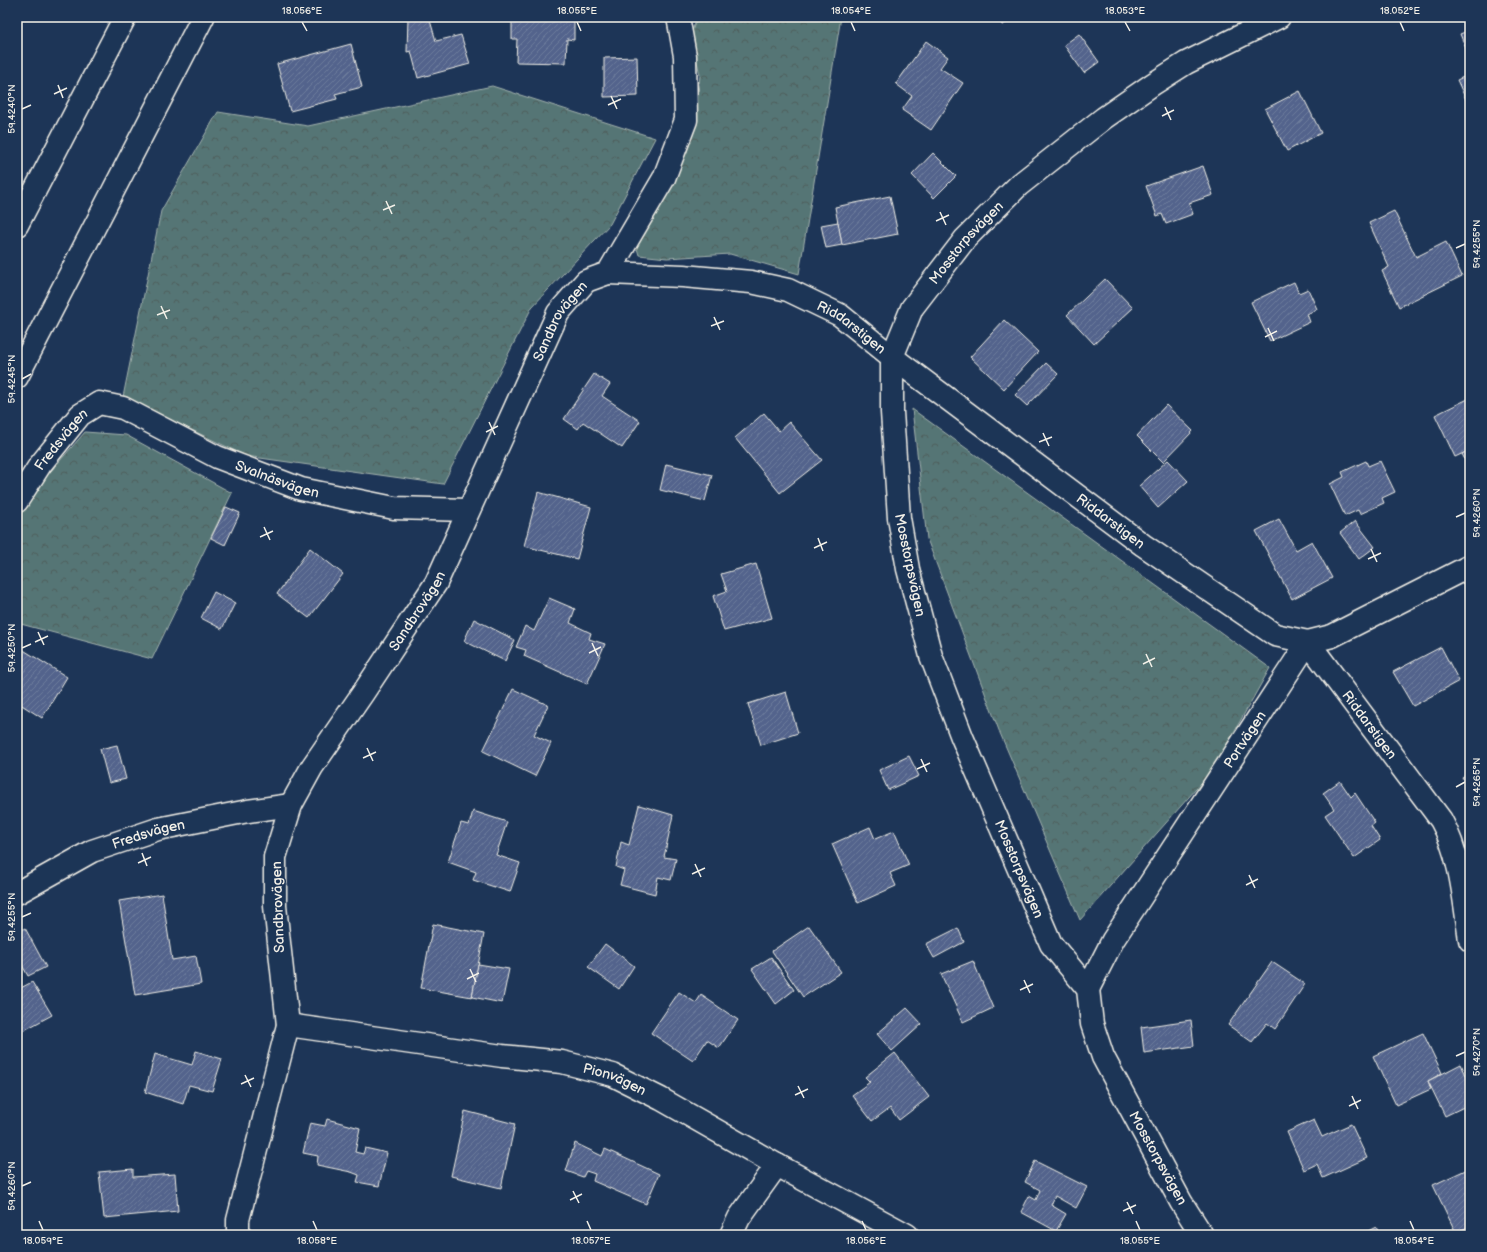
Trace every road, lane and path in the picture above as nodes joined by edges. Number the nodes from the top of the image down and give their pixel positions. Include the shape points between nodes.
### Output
1 (125, 17) edge
2 (204, 17) edge
3 (678, 17) edge
4 (1279, 17) edge
5 (17, 225) edge
6 (608, 273) junction
7 (892, 357) junction
8 (17, 377) edge
9 (99, 404) joint
10 (17, 501) edge
11 (468, 510) junction
12 (1470, 566) edge
13 (1308, 642) junction
14 (291, 805) junction
15 (17, 893) edge
16 (1470, 940) edge
17 (1088, 989) junction
18 (288, 1024) junction
19 (777, 1165) junction
20 (238, 1235) edge
21 (731, 1235) edge
22 (907, 1235) edge
23 (1202, 1235) edge

1 - 5 main road
2 - 8 main road
3 - 6 main road via 686,56 686,120 664,178
4 - 7 main road, Mosstorpsvägen via 1186,63 1153,84 1104,118 1019,185 966,239 912,308
6 - 7 main road, Riddarstigen via 751,282 788,290 840,315
6 - 11 main road, Sandbrovägen via 586,282 558,313
7 - 13 main road, Riddarstigen via 1143,545 1213,594 1275,635
7 - 17 main road, Mosstorpsvägen via 892,412 899,518 908,569 931,656 1051,944
9 - 10 main road, Fredsvägen via 80,415 40,465
9 - 11 main road, Svalnäsvägen via 123,408 217,457 301,489 394,508
11 - 14 main road, Sandbrovägen via 436,583 312,767
12 - 13 main road via 1332,636
13 - 16 main road, Riddarstigen via 1437,814 1450,836 1460,874
13 - 17 main road, Portvägen via 1113,940
14 - 15 main road, Fredsvägen via 158,829 92,851
14 - 18 main road, Sandbrovägen via 275,857 275,906
17 - 23 main road, Mosstorpsvägen via 1092,1024 1103,1057 1181,1202
18 - 19 main road, Pionvägen via 502,1056 562,1062 613,1075 661,1099
18 - 20 main road, Sandbrovägen via 238,1220
19 - 21 main road via 739,1218
19 - 22 main road, Pionvägen

